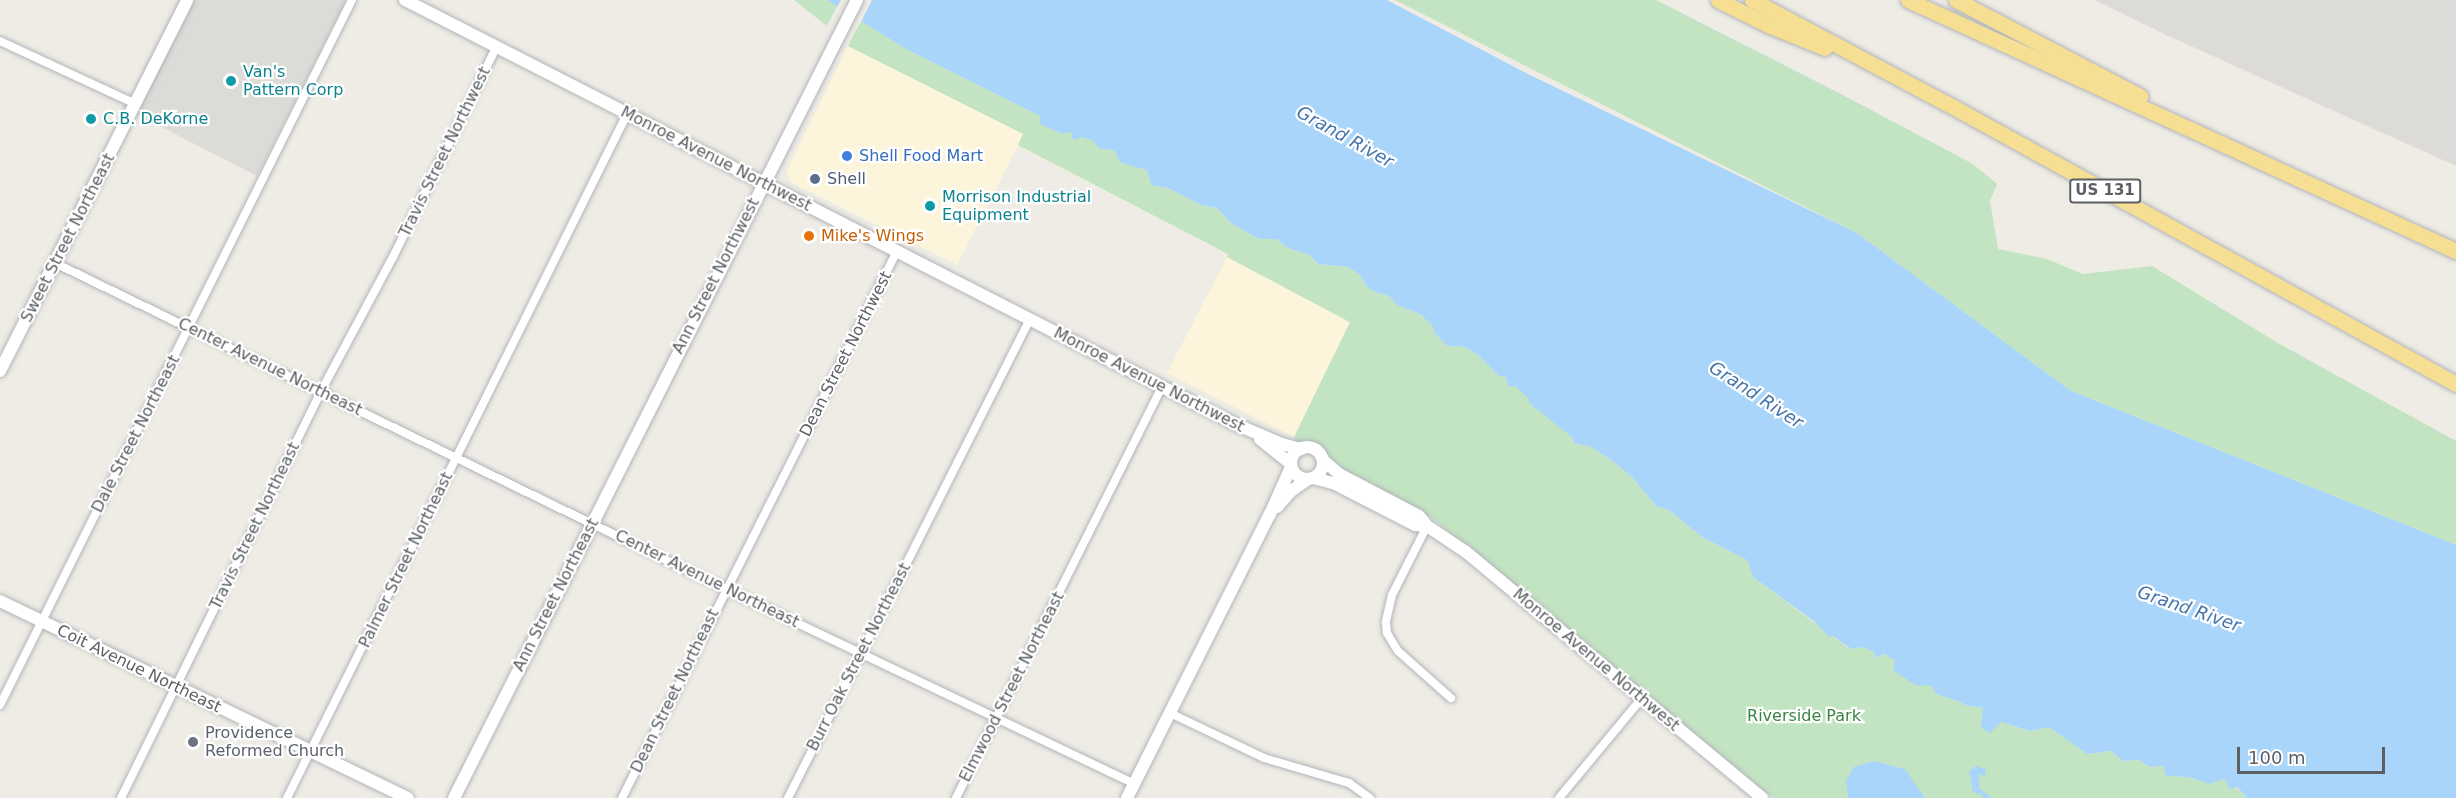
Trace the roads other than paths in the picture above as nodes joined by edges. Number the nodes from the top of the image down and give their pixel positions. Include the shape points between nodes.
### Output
1 (187, 0) edge
2 (352, 0) edge
3 (405, 0) edge
4 (857, 0) edge
5 (1718, 0) edge
6 (1752, 0) edge
7 (1908, 0) edge
8 (1956, 0) edge
9 (0, 41) edge
10 (497, 46) junction
11 (1897, 77) junction
12 (136, 104) junction
13 (627, 114) junction
14 (2280, 171) junction
15 (763, 183) junction
16 (897, 251) junction
17 (2456, 251) edge
18 (393, 257) joint
19 (55, 263) junction
20 (1030, 319) junction
21 (190, 328) junction
22 (0, 371) edge
23 (2456, 384) edge
24 (1162, 387) junction
25 (658, 392) joint
26 (320, 393) junction
27 (1252, 433) junction
28 (1301, 448) junction
29 (794, 456) joint
30 (457, 457) junction
31 (1323, 460) junction
32 (1291, 465) junction
33 (1311, 479) junction
34 (1350, 486) junction
35 (1270, 514) junction
36 (593, 524) junction
37 (1427, 526) junction
38 (726, 589) junction
39 (0, 601) edge
40 (41, 621) junction
41 (861, 653) junction
42 (175, 687) junction
43 (1451, 698) dead end
44 (1642, 698) junction
45 (0, 705) edge
46 (1170, 713) junction
47 (996, 717) junction
48 (311, 751) junction
49 (1134, 784) junction
50 (1565, 796) edge
51 (121, 798) edge
52 (287, 798) edge
53 (408, 798) edge
54 (454, 798) edge
55 (622, 798) edge
56 (788, 798) edge
57 (956, 798) edge
58 (1127, 798) edge
59 (1370, 798) edge
60 (1762, 798) edge

1 - 12 main road, Sweet Street Northeast
2 - 21 street, Dale Street Northeast
3 - 10 main road, Monroe Avenue Northwest
4 - 15 main road, Ann Street Northwest
5 - 11 highway via 1768,25
6 - 11 highway, US 131
7 - 14 highway
8 - 14 highway
9 - 12 street
10 - 13 main road, Monroe Avenue Northwest
10 - 18 street, Travis Street Northwest
11 - 23 highway, US 131
12 - 19 main road, Sweet Street Northeast
13 - 15 main road, Monroe Avenue Northwest
13 - 30 street, Palmer Street Northeast
14 - 17 highway
15 - 16 main road, Monroe Avenue Northwest
15 - 25 main road, Ann Street Northwest
16 - 20 main road, Monroe Avenue Northwest
16 - 29 street, Dean Street Northwest
18 - 26 street, Travis Street Northeast
19 - 21 street, Center Avenue Northeast
19 - 22 main road, Sweet Street Northeast
20 - 24 main road, Monroe Avenue Northwest
20 - 41 street, Burr Oak Street Northeast
21 - 26 street, Center Avenue Northeast
21 - 40 street, Dale Street Northeast
24 - 27 main road, Monroe Avenue Northwest
24 - 47 street, Elmwood Street Northeast
25 - 36 main road, Ann Street Northeast
26 - 30 street, Center Avenue Northeast
26 - 42 street, Travis Street Northeast
27 - 28 main road, Monroe Avenue Northwest
27 - 32 main road, Monroe Avenue Northwest
28 - 31 main road via 1314,449
28 - 32 main road
29 - 38 street, Dean Street Northeast
30 - 36 street, Center Avenue Northeast
30 - 48 street, Palmer Street Northeast
31 - 33 main road via 1322,469
31 - 34 main road, Monroe Avenue Northwest
32 - 33 main road via 1299,477
32 - 35 main road
33 - 34 main road, Monroe Avenue Northwest
33 - 35 main road via 1291,491
34 - 37 main road, Monroe Avenue Northwest via 1419,516
35 - 46 main road
36 - 38 street, Center Avenue Northeast
36 - 54 main road, Ann Street Northeast
37 - 43 street via 1392,595 1387,633 1398,651
37 - 44 main road, Monroe Avenue Northwest via 1466,552
38 - 41 street, Center Avenue Northeast
38 - 55 street, Dean Street Northeast
39 - 40 main road, Coit Avenue Northeast
40 - 42 main road, Coit Avenue Northeast
40 - 45 street, Dale Street Northeast
41 - 47 street, Center Avenue Northeast
41 - 56 street, Burr Oak Street Northeast
42 - 48 main road, Coit Avenue Northeast
42 - 51 street, Travis Street Northeast
44 - 50 street
44 - 60 main road, Monroe Avenue Northwest
46 - 49 main road
46 - 59 street via 1264,758 1349,783
47 - 49 street, Center Avenue Northeast
47 - 57 street, Elmwood Street Northeast
48 - 52 street, Palmer Street Northeast
48 - 53 main road, Coit Avenue Northeast
49 - 58 main road

